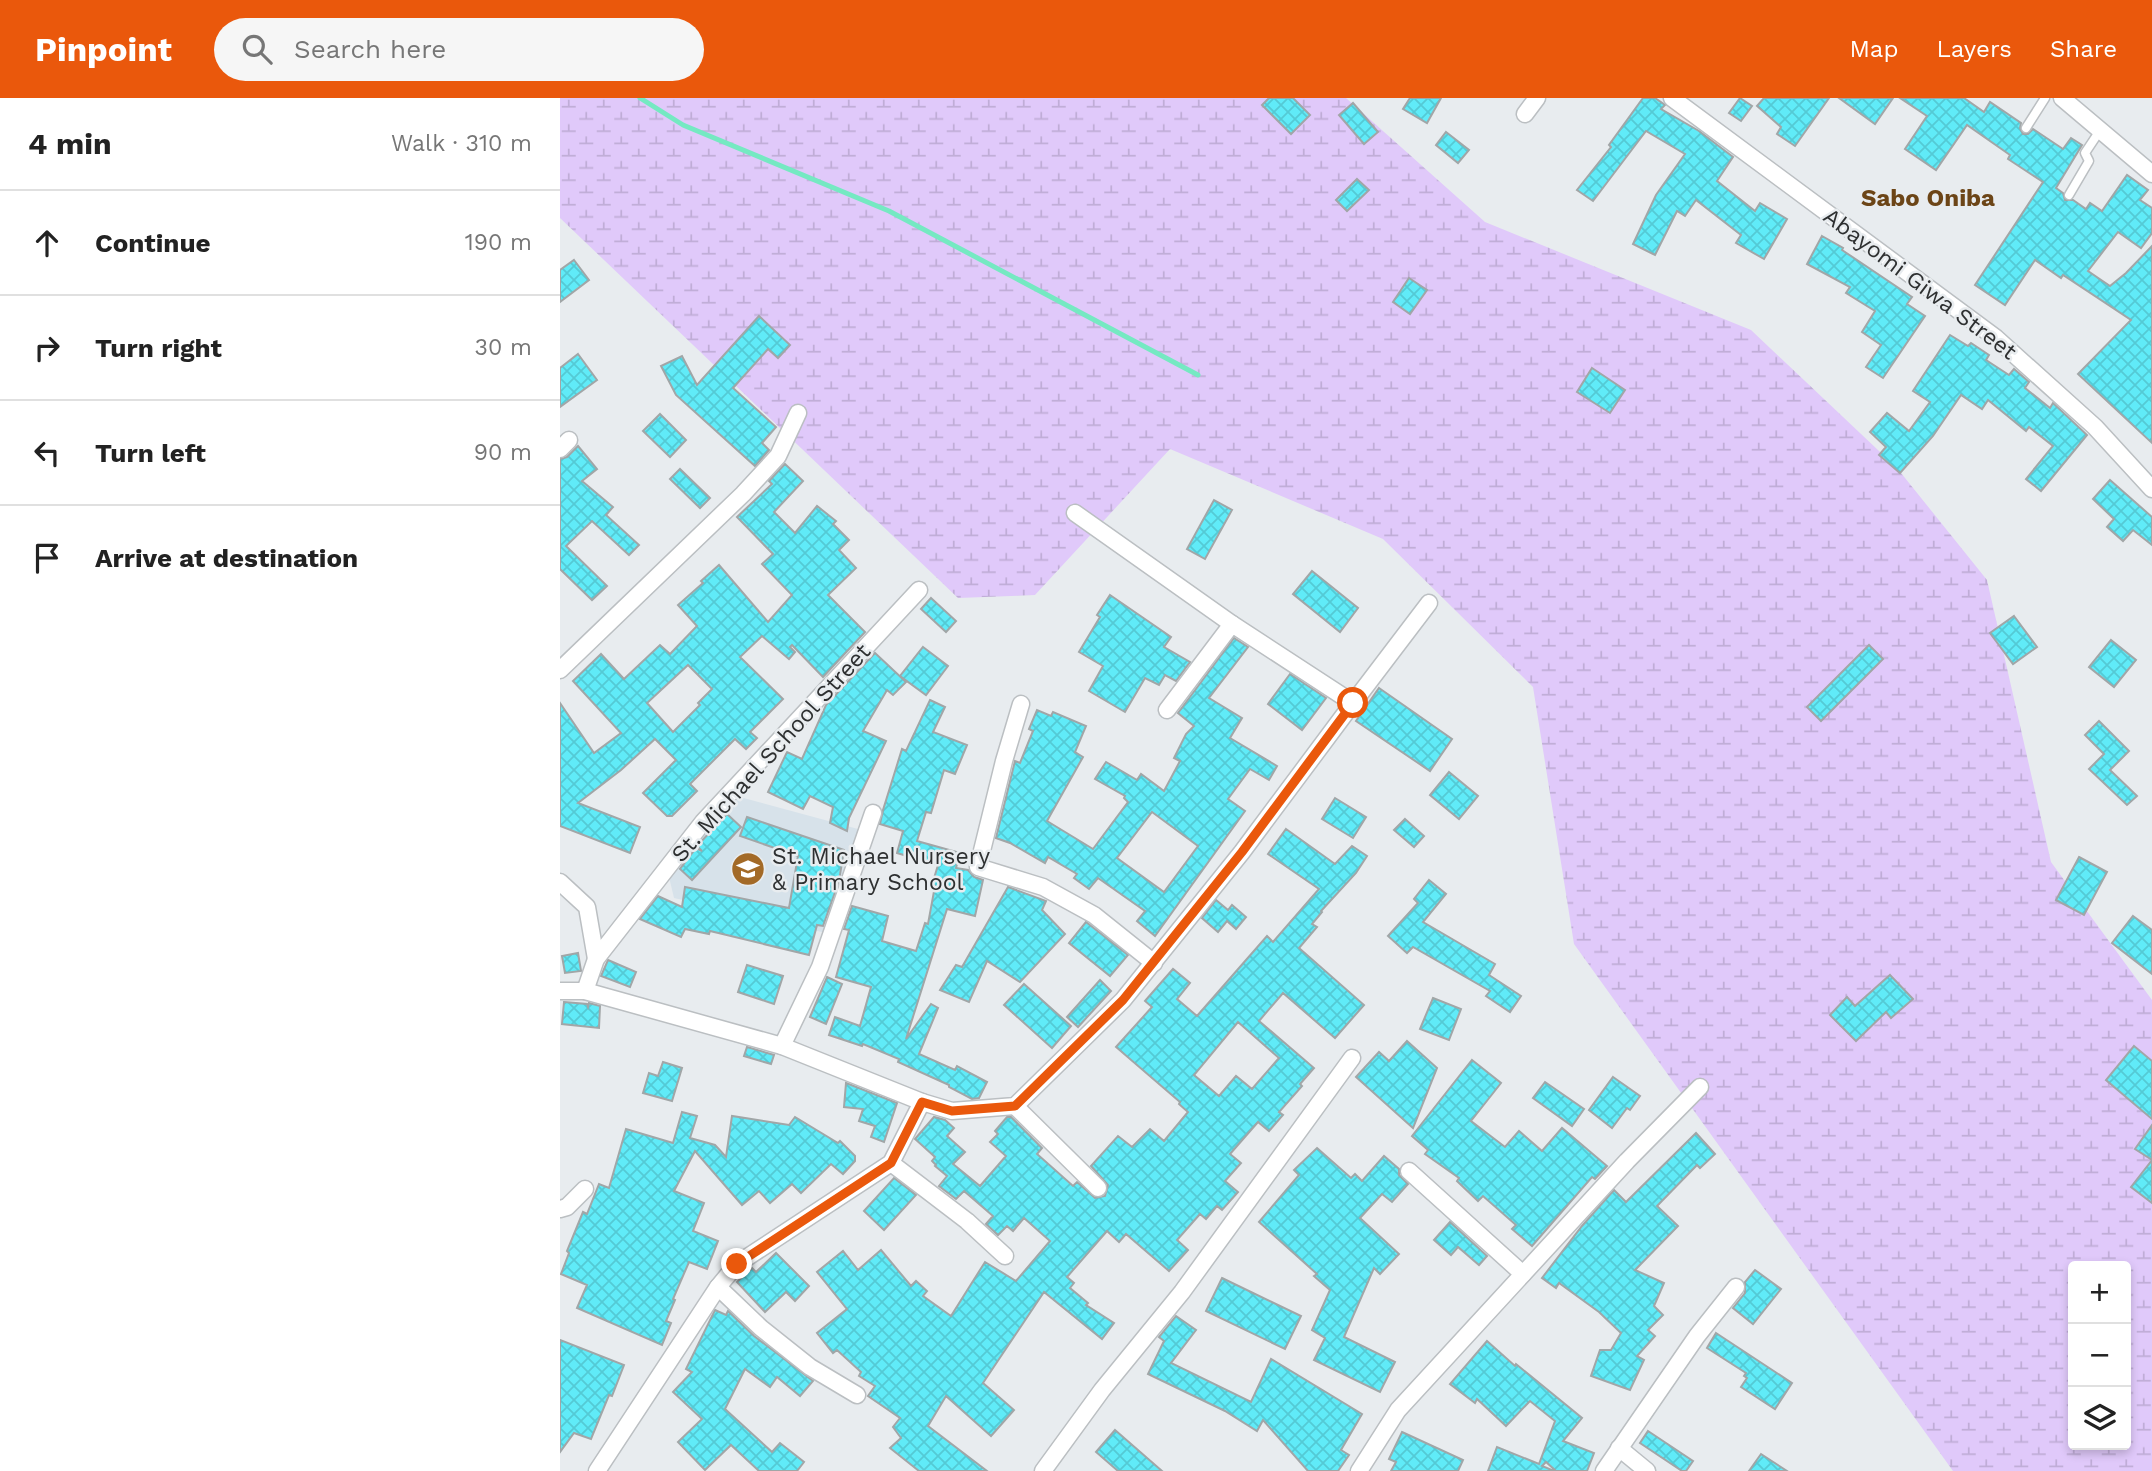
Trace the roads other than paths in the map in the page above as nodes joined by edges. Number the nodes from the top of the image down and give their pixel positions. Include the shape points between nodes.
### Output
1 (1537, 98) edge
2 (1672, 98) edge
3 (2045, 98) edge
4 (2062, 98) edge
5 (1525, 114) dead end
6 (2026, 128) dead end
7 (2101, 129) junction
8 (2152, 174) edge
9 (2069, 195) dead end
10 (798, 413) dead end
11 (2152, 489) edge
12 (1074, 513) dead end
13 (919, 590) dead end
14 (1429, 603) dead end
15 (1232, 624) junction
16 (560, 670) edge
17 (1353, 703) junction
18 (1021, 704) dead end
19 (1167, 710) dead end
20 (873, 813) dead end
21 (560, 882) edge
22 (596, 959) junction
23 (1154, 963) junction
24 (560, 991) edge
25 (585, 991) junction
26 (782, 1046) junction
27 (1352, 1058) dead end
28 (1700, 1087) dead end
29 (922, 1102) junction
30 (1015, 1106) junction
31 (891, 1163) junction
32 (1409, 1171) dead end
33 (1098, 1188) dead end
34 (585, 1189) dead end
35 (560, 1209) edge
36 (1005, 1256) dead end
37 (1523, 1274) junction
38 (718, 1287) junction
39 (1736, 1287) dead end
40 (857, 1395) dead end
41 (1619, 1448) junction
42 (597, 1471) edge
43 (1043, 1471) edge
44 (1359, 1471) edge
45 (1604, 1471) edge
46 (1647, 1471) edge

1 - 5 street
2 - 11 street, Abayomi Giwa Street via 1996,338 2095,427
3 - 6 lane
4 - 7 street
7 - 8 street
7 - 9 lane via 2088,145 2089,161
10 - 16 street via 778,456 743,494
12 - 15 street
13 - 22 street, St. Michael School Street via 703,822
14 - 17 street
15 - 17 street
15 - 19 street
17 - 23 street
18 - 23 street via 978,867 1053,892 1094,915
20 - 26 street via 820,967
21 - 22 street via 587,907
22 - 25 street, St. Michael School Street
23 - 30 street via 1123,1000
24 - 25 street
25 - 26 street
26 - 29 street
27 - 43 street via 1182,1292
28 - 37 street
29 - 30 street via 952,1111
29 - 31 street
30 - 33 street
31 - 36 street
31 - 38 street via 737,1264
32 - 37 street
34 - 35 street
37 - 44 street via 1398,1410
38 - 40 street via 810,1367
38 - 42 street
39 - 41 street
41 - 45 street
41 - 46 street

